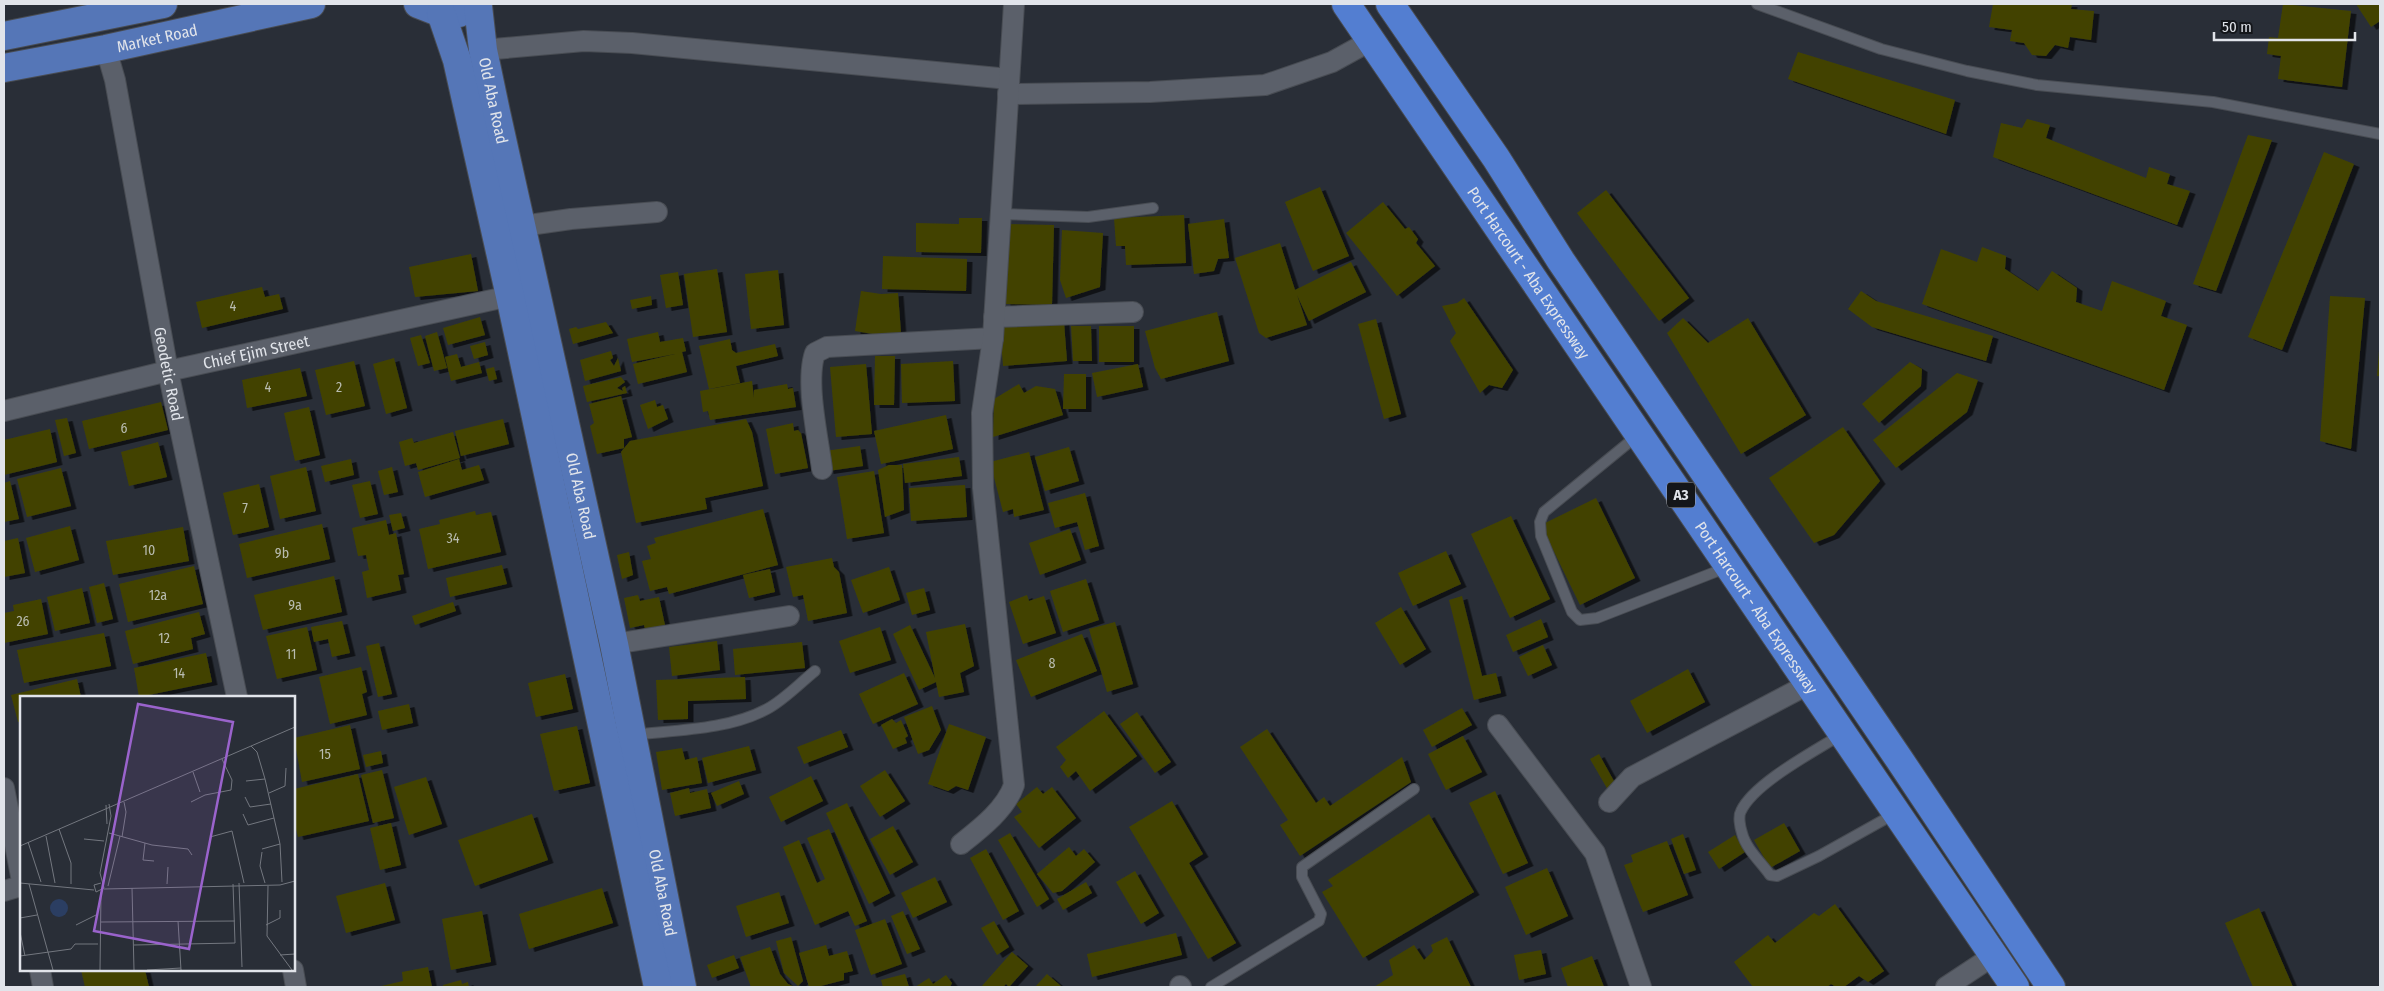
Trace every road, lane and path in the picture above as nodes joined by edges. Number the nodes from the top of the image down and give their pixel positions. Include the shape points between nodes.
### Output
1 (163, 4) edge
2 (311, 4) edge
3 (1014, 4) edge
4 (1346, 4) edge
5 (1390, 4) edge
6 (1757, 4) edge
7 (480, 5) edge
8 (430, 9) edge
9 (4, 36) edge
10 (1372, 40) junction
11 (106, 49) junction
12 (483, 50) junction
13 (4, 68) edge
14 (1008, 87) junction
15 (2380, 134) edge
16 (1153, 208) dead end
17 (657, 212) dead end
18 (1000, 214) junction
19 (522, 226) junction
20 (510, 296) junction
21 (1133, 312) dead end
22 (994, 317) junction
23 (993, 338) junction
24 (168, 371) junction
25 (4, 411) edge
26 (1639, 434) junction
27 (822, 469) dead end
28 (1729, 566) junction
29 (789, 616) dead end
30 (614, 644) junction
31 (815, 671) dead end
32 (1809, 684) junction
33 (237, 696) edge
34 (1498, 725) dead end
35 (1842, 733) junction
36 (632, 735) junction
37 (4, 788) edge
38 (1414, 789) dead end
39 (1609, 802) dead end
40 (1896, 812) junction
41 (961, 844) dead end
42 (20, 871) edge
43 (20, 886) edge
44 (4, 891) edge
45 (1993, 956) junction
46 (40, 971) edge
47 (293, 971) edge
48 (43, 987) edge
49 (296, 987) edge
50 (658, 987) edge
51 (682, 987) edge
52 (1211, 987) edge
53 (1641, 987) edge
54 (1946, 987) edge
55 (2015, 987) edge
56 (2051, 987) edge

1 - 9 main road, Market Road
2 - 11 main road, Market Road
3 - 14 street
4 - 10 highway, Port Harcourt - Aba Expressway / A3
5 - 56 highway, Port Harcourt - Aba Expressway / A3
6 - 15 lane via 1881,48 1976,73 2037,85 2213,102
7 - 8 main road via 460,13
7 - 12 main road, Old Aba Road
8 - 20 main road, Old Aba Road via 457,60
10 - 14 street via 1332,62 1265,85 1150,92
10 - 26 highway, Port Harcourt - Aba Expressway / A3
11 - 13 main road, Market Road
11 - 24 street, Geodetic Road via 117,90
12 - 14 street via 584,41 632,43 750,52
12 - 19 main road, Old Aba Road
14 - 18 street
16 - 18 lane via 1088,217
17 - 19 street
18 - 22 street
19 - 30 main road, Old Aba Road
20 - 24 street, Chief Ejim Street
20 - 50 main road, Old Aba Road
21 - 22 street
22 - 23 street
23 - 27 street via 827,347 815,353 811,381
23 - 41 street via 982,413 983,488 1014,785 1012,793 985,824
24 - 25 street, Chief Ejim Street
24 - 33 street, Geodetic Road
26 - 28 highway, Port Harcourt - Aba Expressway / A3
26 - 28 lane via 1544,512 1540,522 1541,536 1572,612 1580,620 1596,618
28 - 32 highway, Port Harcourt - Aba Expressway / A3
29 - 30 street
30 - 36 main road, Old Aba Road
31 - 36 lane via 769,708 756,714 715,725
32 - 35 highway, Port Harcourt - Aba Expressway / A3
32 - 39 street via 1632,777
34 - 53 street via 1595,853
35 - 40 highway, Port Harcourt - Aba Expressway / A3
35 - 40 lane via 1749,798 1740,813 1742,834 1747,843 1770,875 1777,876
36 - 51 main road, Old Aba Road
37 - 42 street
38 - 52 lane via 1302,867 1302,877 1321,914 1319,921
40 - 45 highway, Port Harcourt - Aba Expressway / A3
43 - 44 street
45 - 54 street
45 - 55 highway, Port Harcourt - Aba Expressway / A3
46 - 48 street
47 - 49 street

